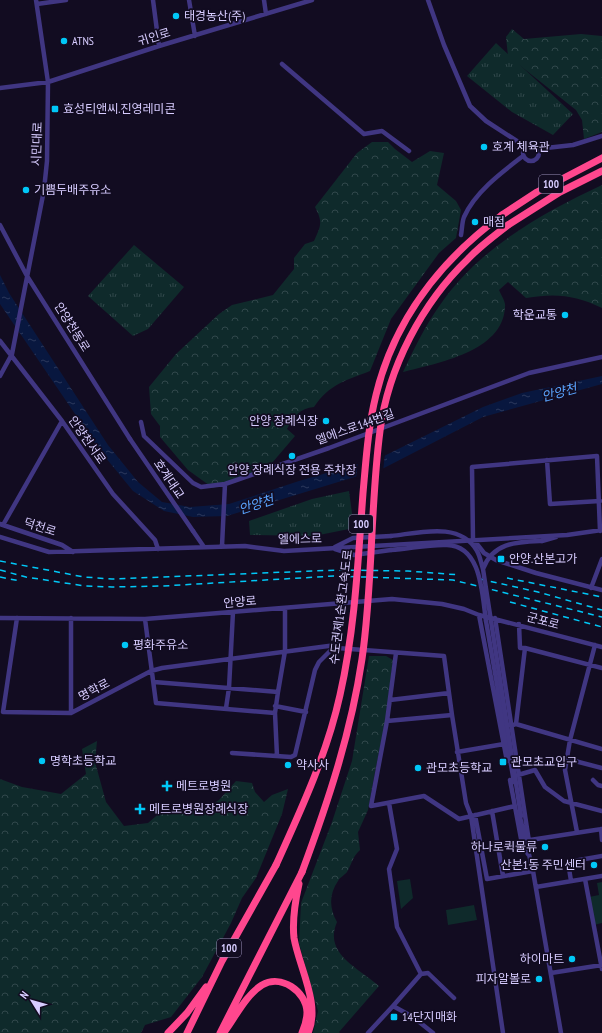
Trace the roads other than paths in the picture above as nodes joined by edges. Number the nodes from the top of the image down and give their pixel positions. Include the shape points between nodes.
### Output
1 (66, 0) edge
2 (153, 0) edge
3 (189, 0) edge
4 (264, 0) edge
5 (312, 0) edge
6 (428, 0) edge
7 (37, 2) edge
8 (266, 14) junction
9 (195, 36) junction
10 (159, 46) junction
11 (282, 64) dead end
12 (48, 82) junction
13 (0, 88) edge
14 (602, 136) edge
15 (526, 147) junction
16 (537, 149) junction
17 (409, 150) dead end
18 (523, 156) junction
19 (602, 158) edge
20 (602, 171) edge
21 (0, 225) edge
22 (461, 236) dead end
23 (27, 276) junction
24 (0, 341) edge
25 (12, 354) junction
26 (602, 357) edge
27 (0, 376) edge
28 (62, 421) junction
29 (141, 422) dead end
30 (130, 439) joint
31 (547, 460) junction
32 (225, 486) junction
33 (600, 501) junction
34 (1, 525) edge
35 (601, 531) edge
36 (567, 535) junction
37 (0, 537) edge
38 (473, 539) junction
39 (222, 546) junction
40 (204, 547) junction
41 (332, 548) junction
42 (158, 549) junction
43 (73, 552) junction
44 (602, 559) edge
45 (482, 569) junction
46 (591, 588) junction
47 (602, 590) edge
48 (343, 603) junction
49 (285, 608) junction
50 (233, 612) junction
51 (480, 615) junction
52 (1, 617) edge
53 (17, 618) junction
54 (71, 618) junction
55 (145, 618) junction
56 (495, 618) junction
57 (519, 624) junction
58 (336, 645) junction
59 (595, 645) junction
60 (602, 647) edge
61 (525, 648) junction
62 (285, 651) junction
63 (396, 653) junction
64 (230, 658) junction
65 (590, 665) junction
66 (602, 668) edge
67 (151, 671) junction
68 (154, 682) junction
69 (229, 688) junction
70 (278, 692) junction
71 (449, 693) junction
72 (390, 700) junction
73 (275, 706) junction
74 (226, 708) junction
75 (306, 712) junction
76 (71, 713) junction
77 (275, 713) junction
78 (452, 715) junction
79 (387, 721) junction
80 (513, 725) junction
81 (570, 740) junction
82 (504, 744) junction
83 (602, 750) edge
84 (457, 752) junction
85 (232, 753) dead end
86 (277, 756) junction
87 (567, 758) junction
88 (602, 768) edge
89 (518, 775) junction
90 (593, 780) dead end
91 (602, 786) edge
92 (570, 801) junction
93 (389, 803) junction
94 (516, 806) junction
95 (492, 811) junction
96 (602, 811) edge
97 (473, 816) junction
98 (521, 816) junction
99 (601, 829) edge
100 (577, 832) junction
101 (530, 840) junction
102 (602, 840) edge
103 (602, 856) edge
104 (530, 857) junction
105 (533, 871) junction
106 (302, 872) junction
107 (503, 876) junction
108 (602, 876) edge
109 (585, 879) junction
110 (571, 881) junction
111 (536, 887) junction
112 (222, 961) junction
113 (602, 966) edge
114 (551, 973) junction
115 (421, 974) junction
116 (454, 998) dead end
117 (393, 1006) junction
118 (168, 1033) edge
119 (187, 1033) edge
120 (220, 1033) edge
121 (224, 1033) edge
122 (302, 1033) edge
123 (308, 1033) edge
124 (368, 1033) edge
125 (433, 1033) edge
126 (503, 1033) edge
127 (561, 1033) edge

1 - 7 street
2 - 10 street
3 - 9 street
4 - 8 street
5 - 8 street, 귀인로
6 - 15 street via 470,106 486,121
7 - 12 street, 시민대로
8 - 9 street, 귀인로
9 - 10 street, 귀인로
10 - 12 street, 귀인로
11 - 17 street via 364,134 382,131
12 - 13 street, 귀인로
12 - 23 street, 시민대로 via 44,190
14 - 16 street via 573,145
15 - 16 street via 532,146
15 - 18 street
16 - 18 street via 538,156 533,161 526,160
18 - 22 street via 471,204 464,218
19 - 112 highway, 수도권제1순환고속도로 / 100, bridge via 537,192 502,215 459,251 426,290 401,328 376,394 368,438 353,621 340,695 312,782 276,865
20 - 106 highway, 수도권제1순환고속도로 / 100, bridge via 554,196 508,225 466,260 433,301 407,343 389,392 380,430 363,651 354,705 326,809
21 - 23 street, 안양천동로
23 - 25 street, 시민대로
23 - 30 street, 안양천동로
24 - 25 street, 안양천서로
25 - 27 street
25 - 28 street, 안양천서로
26 - 32 street, 엘에스로144번길 via 529,373
28 - 34 street
28 - 42 street, 안양천서로 via 113,494 155,540
29 - 32 street, 엘에스로144번길 via 144,436 193,483 201,487
30 - 40 street, 호계대교, bridge
31 - 33 street via 550,504
31 - 33 street via 597,456
31 - 38 street via 472,467
32 - 39 street
33 - 35 street
34 - 43 street, 덕천로 via 62,545
35 - 36 street, 엘에스로
36 - 38 street, 엘에스로
36 - 45 street, bridge via 542,541 510,543 489,556
37 - 43 street, 엘에스로 via 49,552
38 - 41 street, 엘에스로
38 - 46 street via 484,553 496,560
39 - 40 street, 엘에스로
39 - 41 street, 엘에스로 via 284,551
40 - 42 street, 엘에스로
41 - 45 street, bridge via 353,538 444,531 458,533 470,542 477,552
41 - 98 street, bridge via 354,554 447,545 461,548 471,556 478,571
42 - 43 street, 엘에스로
44 - 46 street
45 - 98 street, bridge
46 - 47 street
48 - 49 street, 안양로
48 - 51 street, 안양로 via 392,599 442,604
48 - 58 street
49 - 50 street, 안양로
49 - 62 street
50 - 55 street, 안양로
50 - 64 street
51 - 56 street, 군포로
51 - 82 street
52 - 53 street, 안양로
53 - 54 street, 안양로
53 - 76 street, 명학로 via 3,712
54 - 55 street, 안양로
54 - 76 street
55 - 67 street
56 - 57 street, 군포로
56 - 80 street
57 - 59 street, 군포로
57 - 61 street via 520,648
58 - 62 street, 명학로
58 - 63 street via 337,648
58 - 75 street via 318,662
59 - 60 street, 군포로
59 - 65 street
61 - 65 street
61 - 80 street
62 - 64 street, 명학로
62 - 70 street
63 - 71 street via 444,656
63 - 72 street
64 - 67 street, 명학로
64 - 69 street
65 - 66 street
65 - 81 street
67 - 68 street
67 - 76 street, 명학로
68 - 69 street
68 - 74 street via 156,703
69 - 70 street
69 - 74 street
70 - 73 street
71 - 72 street
71 - 78 street
72 - 79 street
73 - 75 street
73 - 77 street
74 - 77 street
75 - 86 street via 295,755
77 - 86 street
78 - 79 street
78 - 84 street
79 - 93 street via 371,806
80 - 81 street
80 - 89 street
81 - 83 street
81 - 87 street
82 - 84 street
82 - 94 street
84 - 97 street via 466,803
85 - 86 street
87 - 88 street
87 - 92 street via 565,770
89 - 92 street via 535,770 545,787 564,801
89 - 101 street
90 - 91 street
92 - 96 street
92 - 100 street
93 - 97 street via 424,796 459,819
93 - 115 street via 397,848 389,869 397,927
94 - 95 street
94 - 104 street via 522,844
95 - 97 street
95 - 107 street
97 - 107 street via 487,879
97 - 126 street
98 - 104 street
99 - 100 street
99 - 102 street
100 - 101 street
101 - 104 street
103 - 110 street via 568,862
104 - 105 street
105 - 107 street
105 - 111 street
106 - 120 highway, 수도권제1순환고속도로 / 100
106 - 123 highway via 293,924 312,1007 313,1017
108 - 109 street
109 - 110 street
109 - 113 street
110 - 111 street
111 - 114 street
112 - 118 highway via 187,1013
112 - 119 highway, 수도권제1순환고속도로 / 100
113 - 114 street
114 - 127 street
115 - 116 street via 428,973
115 - 117 street
117 - 124 street
117 - 125 street via 414,1017
121 - 122 highway via 253,992 263,985 279,982 295,989 305,1002 306,1024

